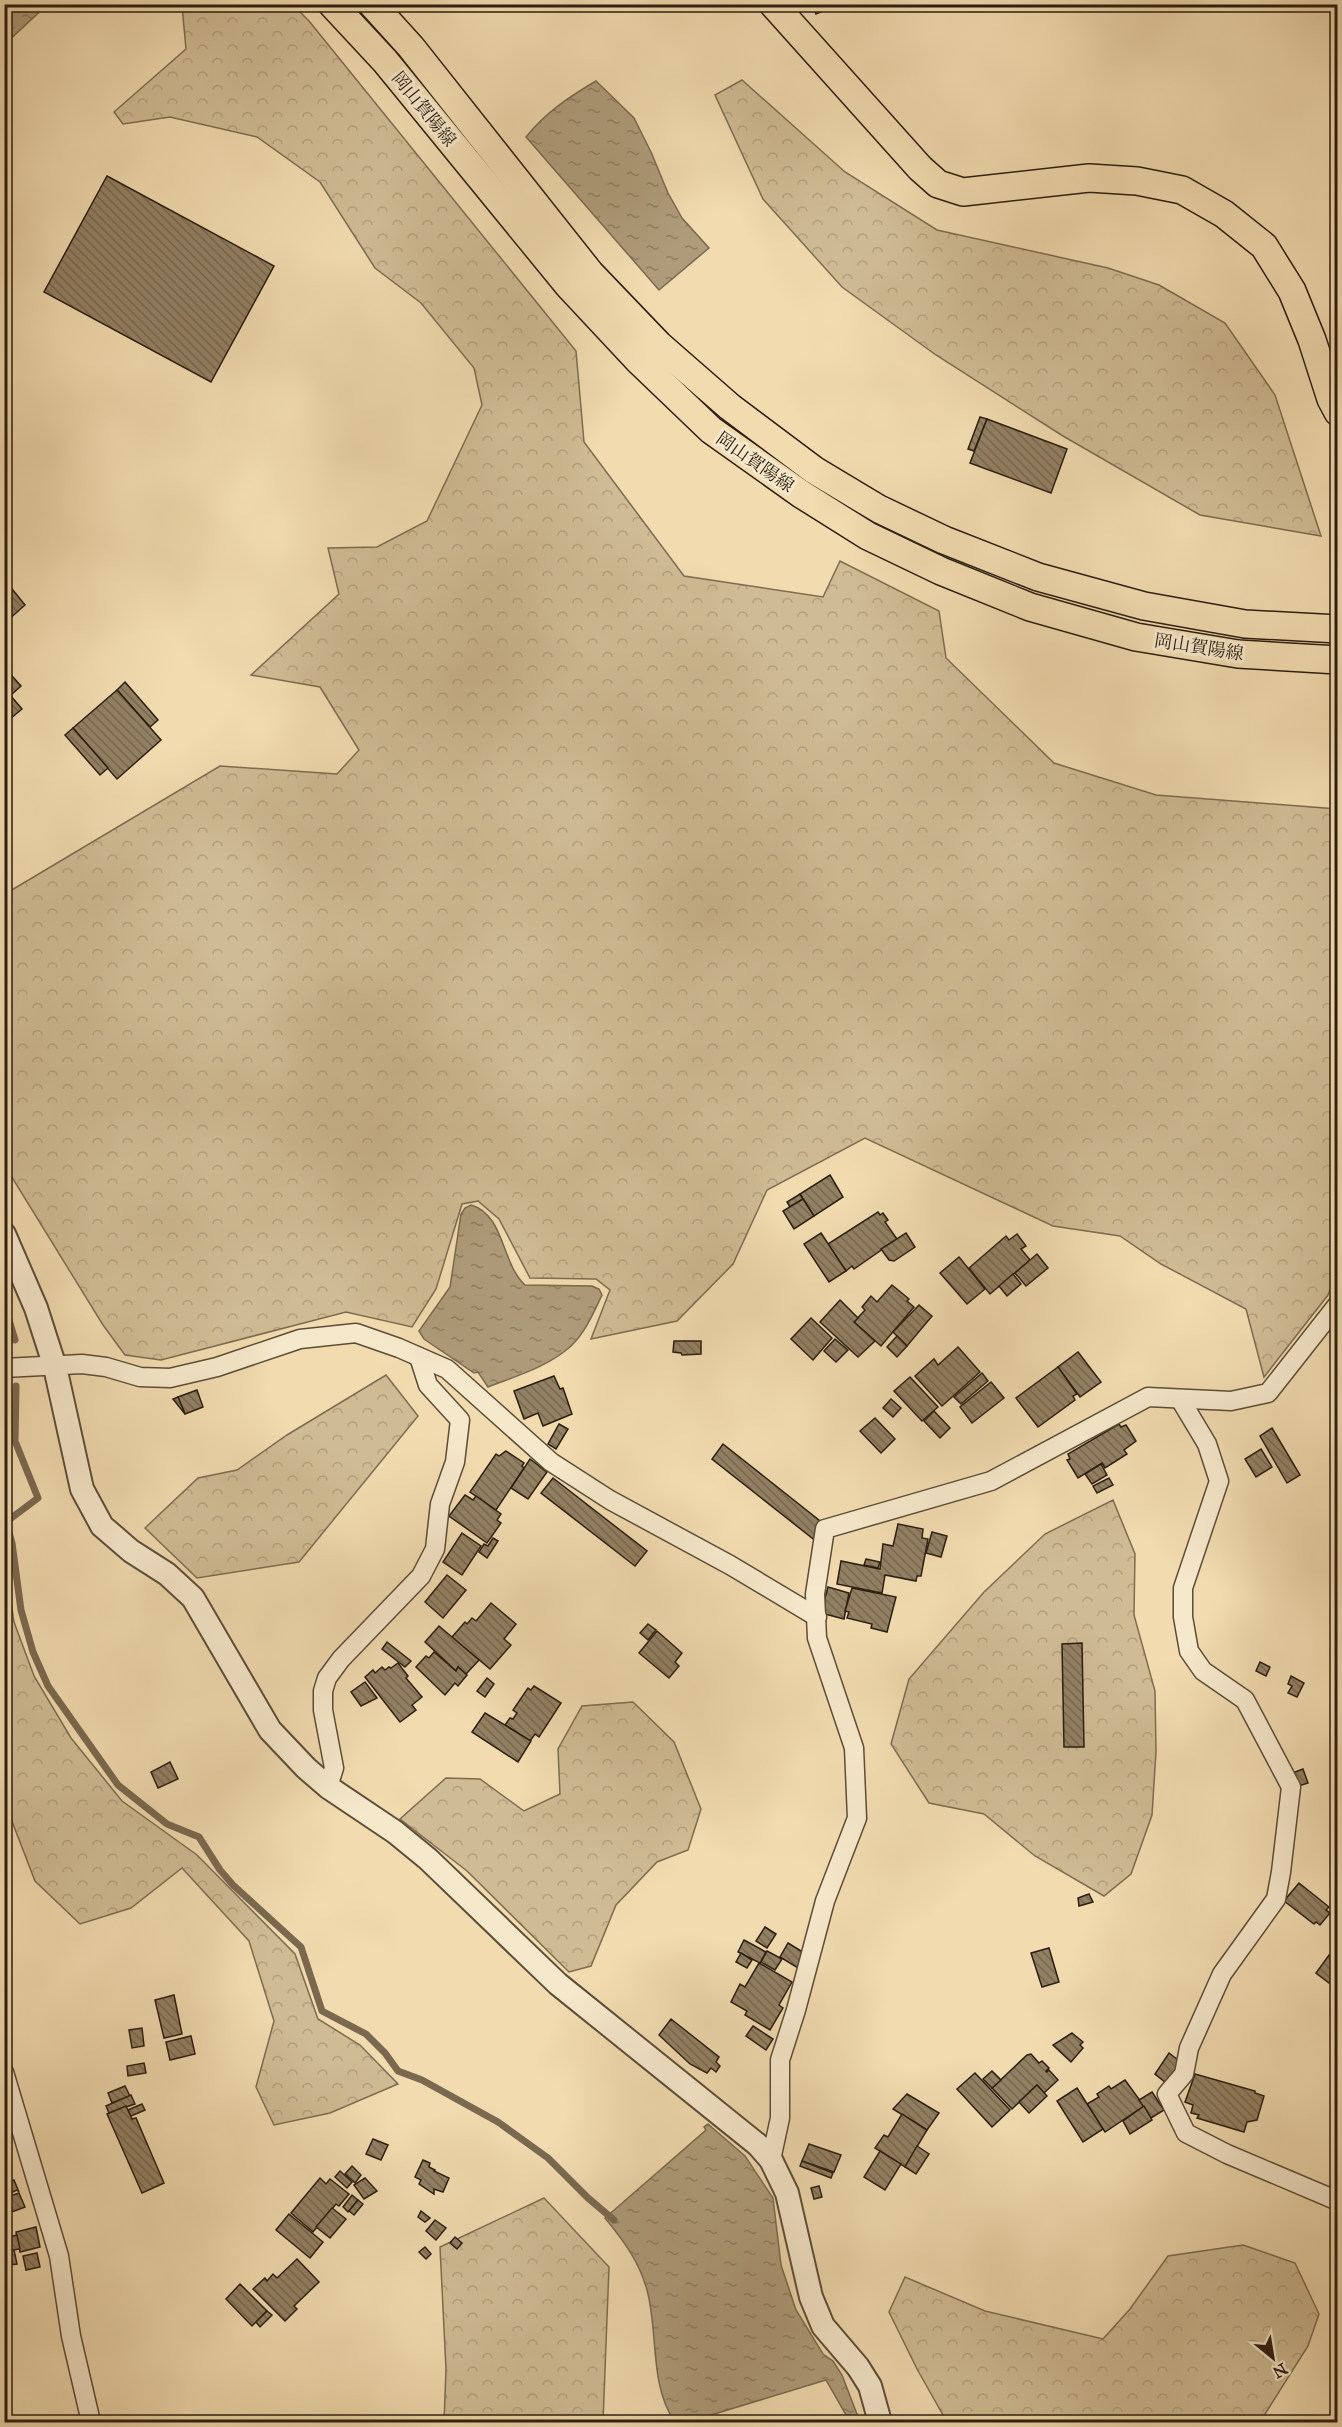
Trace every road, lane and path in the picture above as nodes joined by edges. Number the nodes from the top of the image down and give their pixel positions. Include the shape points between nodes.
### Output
1 (332, 4) edge
2 (372, 4) edge
3 (773, 4) edge
4 (1338, 412) edge
5 (1338, 629) edge
6 (1338, 660) edge
7 (4, 1234) edge
8 (1338, 1304) edge
9 (419, 1357) junction
10 (55, 1367) junction
11 (4, 1368) edge
12 (1180, 1399) junction
13 (817, 1617) junction
14 (328, 1787) junction
15 (4, 2072) edge
16 (771, 2160) junction
17 (1338, 2201) edge
18 (91, 2422) edge
19 (880, 2422) edge

1 - 6 main road, 岡山賀陽線 via 385,62 568,285 639,361 711,430 801,494 868,536 1030,607 1136,637 1238,654
2 - 5 main road, 岡山賀陽線 via 411,47 590,273 668,352 730,406 814,470 879,509 1038,577 1144,606 1233,622
3 - 4 main road via 938,184 963,192 1089,178 1137,181 1182,190 1224,214 1264,246 1292,291
7 - 10 street via 36,1308
8 - 12 street via 1268,1393 1231,1401
9 - 10 street via 356,1333 300,1339 170,1378 140,1377 82,1364
9 - 13 street via 447,1369 551,1462 610,1500
9 - 14 street via 428,1385 460,1420 455,1462 440,1504 435,1549 421,1576 327,1678 323,1710 334,1768
10 - 11 street
10 - 14 street via 82,1489 102,1526 193,1598 270,1730
12 - 13 street via 1148,1397 991,1481 825,1529 815,1594
12 - 17 street via 1207,1444 1219,1481 1183,1588 1189,1651 1203,1671 1245,1700 1291,1787 1276,1899 1222,1974 1189,2048 1184,2074 1167,2094 1185,2133
13 - 16 street via 818,1638 854,1748 857,1818 825,1901 780,2060 780,2118
14 - 16 street via 428,1858 558,1984 746,2134
15 - 18 street via 59,2256 70,2336
16 - 19 street via 788,2193 811,2297 823,2326 870,2386

